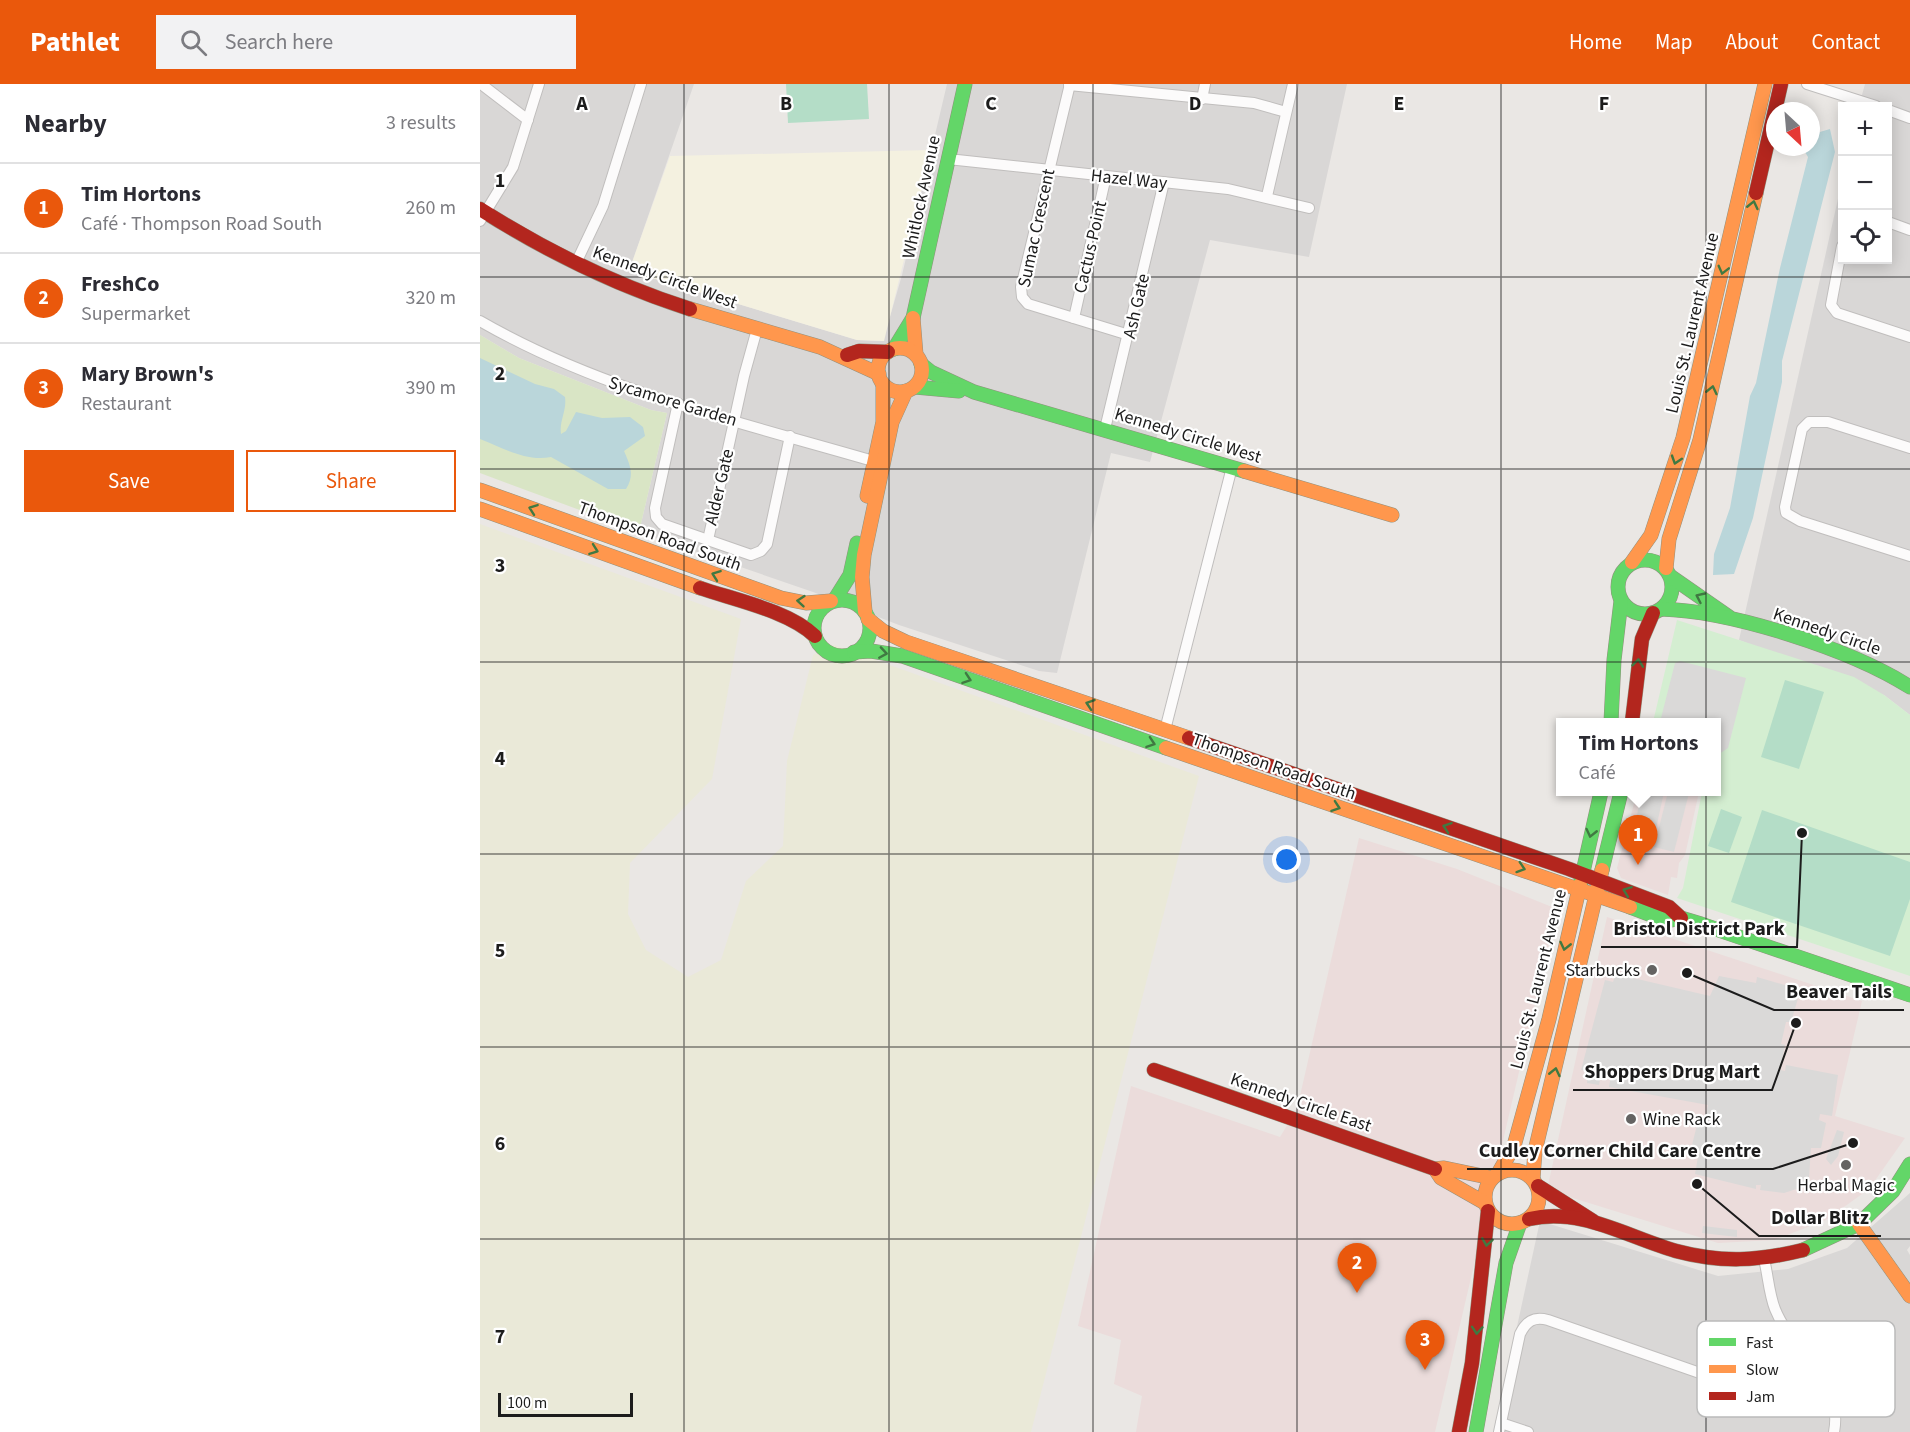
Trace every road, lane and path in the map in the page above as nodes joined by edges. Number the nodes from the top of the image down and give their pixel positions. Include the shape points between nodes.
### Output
1 (481, 84) edge
2 (539, 84) edge
3 (641, 84) edge
4 (965, 84) edge
5 (1205, 84) edge
6 (1293, 84) edge
7 (1765, 84) edge
8 (1781, 84) edge
9 (1806, 84) edge
10 (1069, 85) edge
11 (1202, 99) junction
12 (1863, 102) edge
13 (1286, 112) junction
14 (1892, 112) edge
15 (1910, 118) edge
16 (528, 120) junction
17 (948, 159) junction
18 (1047, 170) junction
19 (1106, 176) junction
20 (1164, 182) junction
21 (1267, 196) junction
22 (1309, 208) dead end
23 (482, 214) edge
24 (1892, 224) edge
25 (1910, 230) edge
26 (576, 263) junction
27 (1839, 264) edge
28 (913, 318) junction
29 (1074, 318) junction
30 (480, 321) edge
31 (758, 329) junction
32 (1129, 334) junction
33 (1910, 337) edge
34 (891, 351) junction
35 (847, 355) junction
36 (919, 359) junction
37 (881, 379) junction
38 (910, 389) junction
39 (974, 392) junction
40 (678, 404) junction
41 (734, 420) junction
42 (1105, 429) junction
43 (790, 436) junction
44 (1910, 448) edge
45 (880, 463) junction
46 (1232, 467) junction
47 (480, 490) edge
48 (480, 509) edge
49 (1392, 515) dead end
50 (708, 540) junction
51 (1910, 556) edge
52 (1632, 562) junction
53 (1668, 572) junction
54 (833, 600) junction
55 (1621, 602) junction
56 (1657, 611) junction
57 (867, 616) junction
58 (1729, 617) junction
59 (815, 636) junction
60 (854, 652) junction
61 (1910, 687) edge
62 (1611, 718) edge
63 (1633, 718) edge
64 (1165, 730) junction
65 (1600, 796) edge
66 (1620, 796) edge
67 (1582, 874) junction
68 (1600, 881) junction
69 (1578, 889) junction
70 (1597, 896) junction
71 (1681, 918) junction
72 (1910, 995) edge
73 (1154, 1070) dead end
74 (1910, 1164) edge
75 (1435, 1169) junction
76 (1496, 1175) junction
77 (1535, 1182) junction
78 (1487, 1207) junction
79 (1524, 1221) junction
80 (1593, 1221) junction
81 (1859, 1224) junction
82 (1764, 1259) junction
83 (1910, 1296) edge
84 (1784, 1321) edge
85 (1697, 1372) edge
86 (1835, 1417) edge
87 (1500, 1428) edge
88 (1459, 1432) edge
89 (1476, 1432) edge
90 (1528, 1432) edge
91 (1834, 1432) edge

1 - 16 street
2 - 16 street
3 - 26 street via 603,206
4 - 17 main road, Whitlock Avenue
5 - 11 street
6 - 13 street
7 -> 52 main road, Louis St. Laurent Avenue via 1683,438 1651,535
53 -> 8 main road, Louis St. Laurent Avenue via 1669,539 1700,440
9 - 12 street
10 - 11 street
10 - 18 street, Sumac Crescent
11 - 13 street via 1254,103
13 - 21 street
14 - 15 street
16 - 23 street via 513,166
17 - 18 street, Hazel Way
17 - 28 main road, Whitlock Avenue
18 - 19 street, Hazel Way
18 - 29 street, Sumac Crescent via 1022,297 1028,304
19 - 20 street, Hazel Way
19 - 29 street, Cactus Point
20 - 21 street, Hazel Way
20 - 32 street, Ash Gate
21 - 22 street, Hazel Way
23 - 26 main road, Kennedy Circle West
24 - 25 street
26 - 31 main road, Kennedy Circle West via 651,295
27 - 33 street via 1831,305 1837,314
28 - 34 main road, Whitlock Avenue
28 - 36 main road, Whitlock Avenue
29 - 32 street, Sumac Crescent
30 - 40 street, Sycamore Garden via 516,342 597,378
31 - 35 main road, Kennedy Circle West
31 - 41 street, Alder Gate
32 - 42 street, Ash Gate
34 - 35 main road, Kennedy Circle West
34 - 36 main road via 906,349
34 - 37 main road via 880,362
35 - 37 main road, Kennedy Circle West
36 - 38 main road via 921,376
36 - 39 main road, Kennedy Circle West via 937,375
37 - 38 main road via 894,391
37 - 45 main road
38 - 39 main road, Kennedy Circle West
38 - 45 main road via 892,422
39 - 42 main road, Kennedy Circle West
40 - 41 street, Sycamore Garden
40 - 50 street via 656,517 662,524
41 - 43 street, Sycamore Garden
41 - 50 street, Alder Gate
42 - 46 main road, Kennedy Circle West
43 - 45 street, Sycamore Garden
43 - 50 street via 767,544 751,555
44 - 51 street via 1828,422 1809,422 1803,429 1785,507 1786,513 1800,521
45 - 54 main road via 850,575
45 - 57 main road via 862,577
46 - 49 main road, Kennedy Circle West
46 - 64 street
54 -> 47 main road, Thompson Road South via 806,603 781,598
48 -> 59 main road, Thompson Road South via 748,606 791,617
52 - 53 main road via 1650,560
52 - 55 main road via 1617,584
53 - 56 main road via 1671,594
58 -> 53 main road, Kennedy Circle via 1717,604 1680,586
54 - 57 main road via 852,601
54 - 59 main road via 815,622
55 - 56 main road via 1635,613
55 - 62 main road
56 - 58 main road, Kennedy Circle via 1689,610
63 -> 56 main road via 1642,639
57 - 60 main road via 867,639
64 -> 57 main road, Thompson Road South via 890,638
58 - 61 main road, Kennedy Circle via 1859,659
59 - 60 main road via 826,652
60 -> 69 main road, Thompson Road South via 902,656
67 -> 64 main road, Thompson Road South
65 -> 67 main road, Louis St. Laurent Avenue
66 - 68 main road, Louis St. Laurent Avenue
67 - 68 main road, Thompson Road South
67 - 69 main road, Louis St. Laurent Avenue
68 - 70 main road, Louis St. Laurent Avenue
71 -> 68 main road, Thompson Road South via 1669,907
69 - 70 main road, Thompson Road South
69 -> 76 main road, Louis St. Laurent Avenue via 1549,1019 1514,1146
70 - 71 main road, Thompson Road South via 1667,921
77 -> 70 main road, Louis St. Laurent Avenue via 1535,1151
71 - 72 main road, Thompson Road South
73 - 75 main road, Kennedy Circle East
74 - 81 main road via 1893,1191
75 - 76 main road, Kennedy Circle East
75 - 78 main road, Kennedy Circle East via 1441,1178
76 - 77 main road via 1517,1170
76 - 78 main road via 1487,1185
77 - 79 main road via 1539,1204
77 - 80 main road
78 - 79 main road via 1502,1223
78 -> 88 main road via 1488,1236 1474,1357
79 - 80 main road via 1547,1215
79 - 89 main road via 1508,1253
80 - 82 main road via 1676,1251 1725,1260
81 - 82 main road via 1803,1250
81 - 83 main road
82 - 84 street via 1775,1308
85 - 87 street via 1548,1320 1533,1319 1520,1334
86 - 91 street
87 - 90 street

